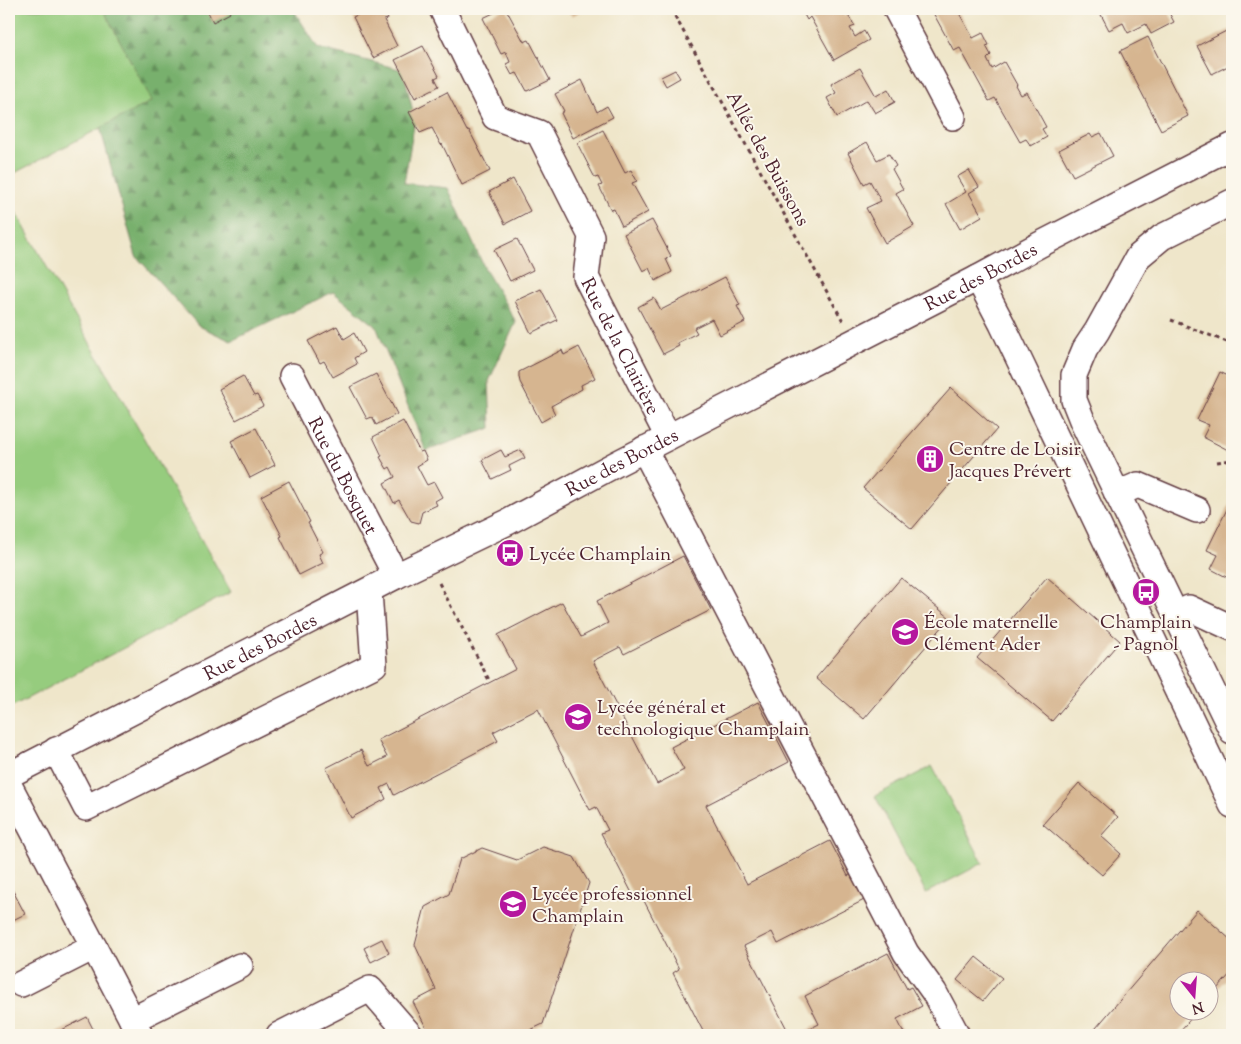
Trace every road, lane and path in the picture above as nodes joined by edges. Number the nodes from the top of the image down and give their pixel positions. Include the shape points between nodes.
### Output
1 (442, 9) edge
2 (671, 9) edge
3 (896, 9) edge
4 (953, 117) dead end
5 (1232, 146) edge
6 (1232, 202) edge
7 (978, 278) junction
8 (1171, 320) dead end
9 (844, 321) dead end
10 (1232, 344) edge
11 (292, 376) dead end
12 (668, 437) junction
13 (644, 449) junction
14 (1232, 460) edge
15 (1217, 462) dead end
16 (1117, 494) junction
17 (1197, 510) dead end
18 (396, 576) junction
19 (439, 582) dead end
20 (369, 591) junction
21 (1175, 615) junction
22 (1232, 628) edge
23 (490, 682) dead end
24 (1232, 731) edge
25 (56, 750) junction
26 (9, 775) edge
27 (9, 785) edge
28 (1232, 805) edge
29 (94, 947) junction
30 (240, 966) dead end
31 (21, 984) dead end
32 (136, 1028) edge
33 (279, 1035) edge
34 (410, 1035) edge
35 (956, 1035) edge

1 - 12 street, Rue de la Clairière via 495,117 539,133 591,236 586,277
2 - 9 path, Allée des Buissons
3 - 4 street
5 - 7 street, Rue des Bordes
6 - 16 street via 1162,237 1138,257 1098,331 1084,349 1074,375 1074,400
7 - 12 street, Rue des Bordes
7 - 28 street
8 - 10 path
11 - 18 street, Rue du Bosquet
12 - 13 street, Rue des Bordes
13 - 18 street, Rue des Bordes via 508,522
13 - 35 street via 906,953 934,992
14 - 15 path
16 - 17 street via 1138,484
16 - 21 street
18 - 20 street, Rue des Bordes
19 - 23 path
20 - 25 street, Rue des Bordes
20 - 25 street via 374,664 86,808
21 - 22 street via 1189,608
21 - 24 street
25 - 26 street, Rue des Bordes
27 - 29 street
29 - 31 street
29 - 32 street
30 - 32 street
33 - 34 street via 370,989

